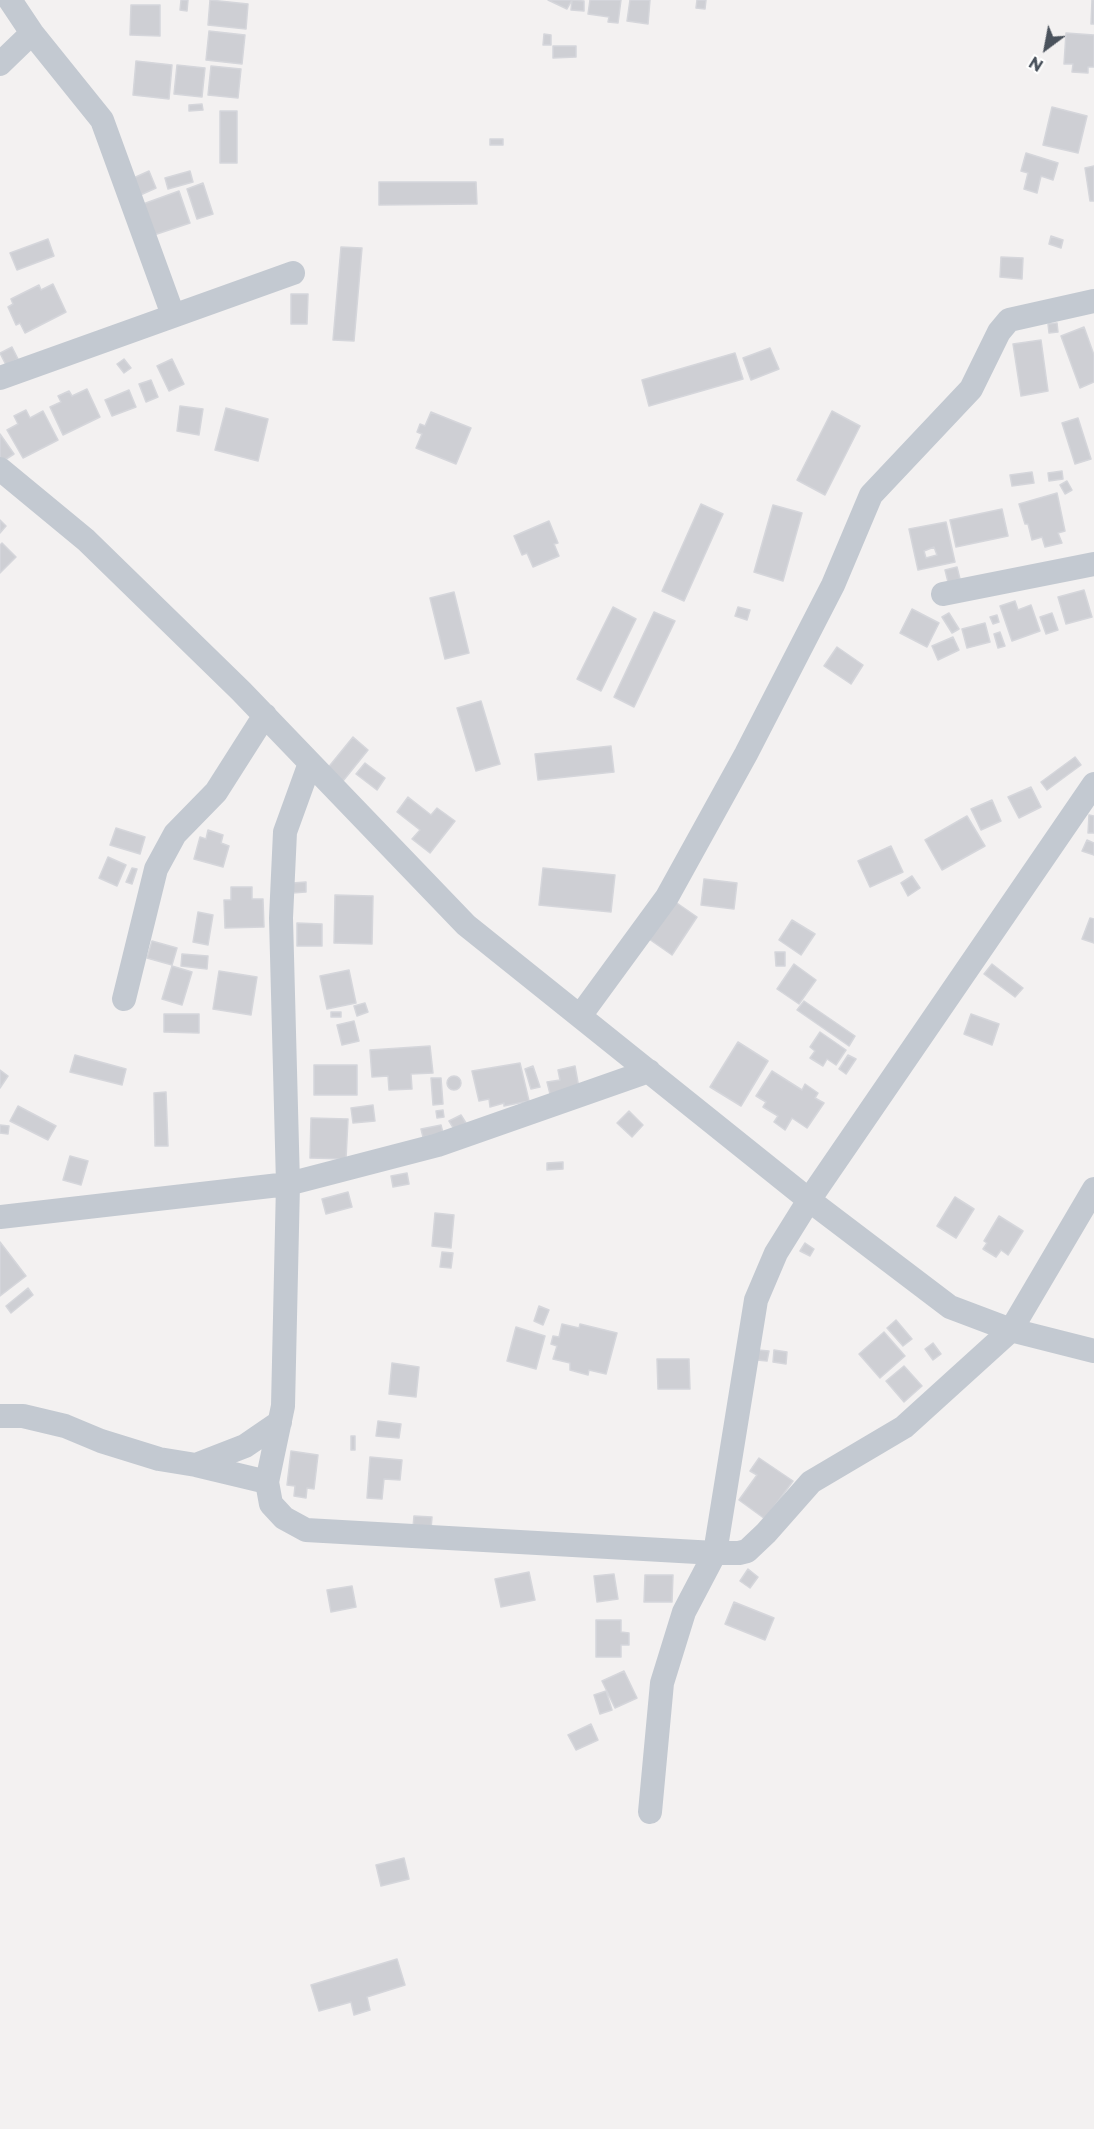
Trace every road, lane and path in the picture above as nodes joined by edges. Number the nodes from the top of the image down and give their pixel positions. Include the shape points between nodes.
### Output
1 (10, 0) edge
2 (32, 33) junction
3 (0, 64) edge
4 (293, 273) dead end
5 (1094, 301) edge
6 (173, 315) junction
7 (0, 378) edge
8 (0, 469) edge
9 (1094, 564) edge
10 (942, 594) dead end
11 (265, 715) junction
12 (310, 763) junction
13 (1094, 784) edge
14 (124, 999) dead end
15 (580, 1016) junction
16 (649, 1071) junction
17 (288, 1184) junction
18 (1094, 1189) edge
19 (809, 1200) junction
20 (0, 1217) edge
21 (1011, 1330) junction
22 (1094, 1351) edge
23 (0, 1416) edge
24 (280, 1422) junction
25 (195, 1465) junction
26 (267, 1482) junction
27 (715, 1554) junction
28 (650, 1812) dead end

1 - 2 street
2 - 3 street
2 - 6 street via 102,120
4 - 6 street
5 - 15 street via 1009,320 971,389 871,495 833,585 667,897
6 - 7 street
8 - 11 street via 86,540
9 - 10 street
11 - 12 street
11 - 14 street via 216,792 175,834 156,869
12 - 15 street via 466,925
12 - 17 street via 285,832 281,918
13 - 19 street
15 - 16 street
16 - 17 street via 438,1145
16 - 19 street
17 - 20 street
17 - 24 street via 284,1406
18 - 21 street
19 - 21 street via 950,1306
19 - 27 street via 776,1253 756,1300
21 - 22 street
21 - 27 street via 904,1428 811,1482 747,1551
23 - 25 street via 23,1416 65,1426 159,1459
24 - 25 street via 245,1446
24 - 26 street
25 - 26 street
26 - 27 street via 271,1504 284,1518 306,1530
27 - 28 street via 684,1612 662,1683

